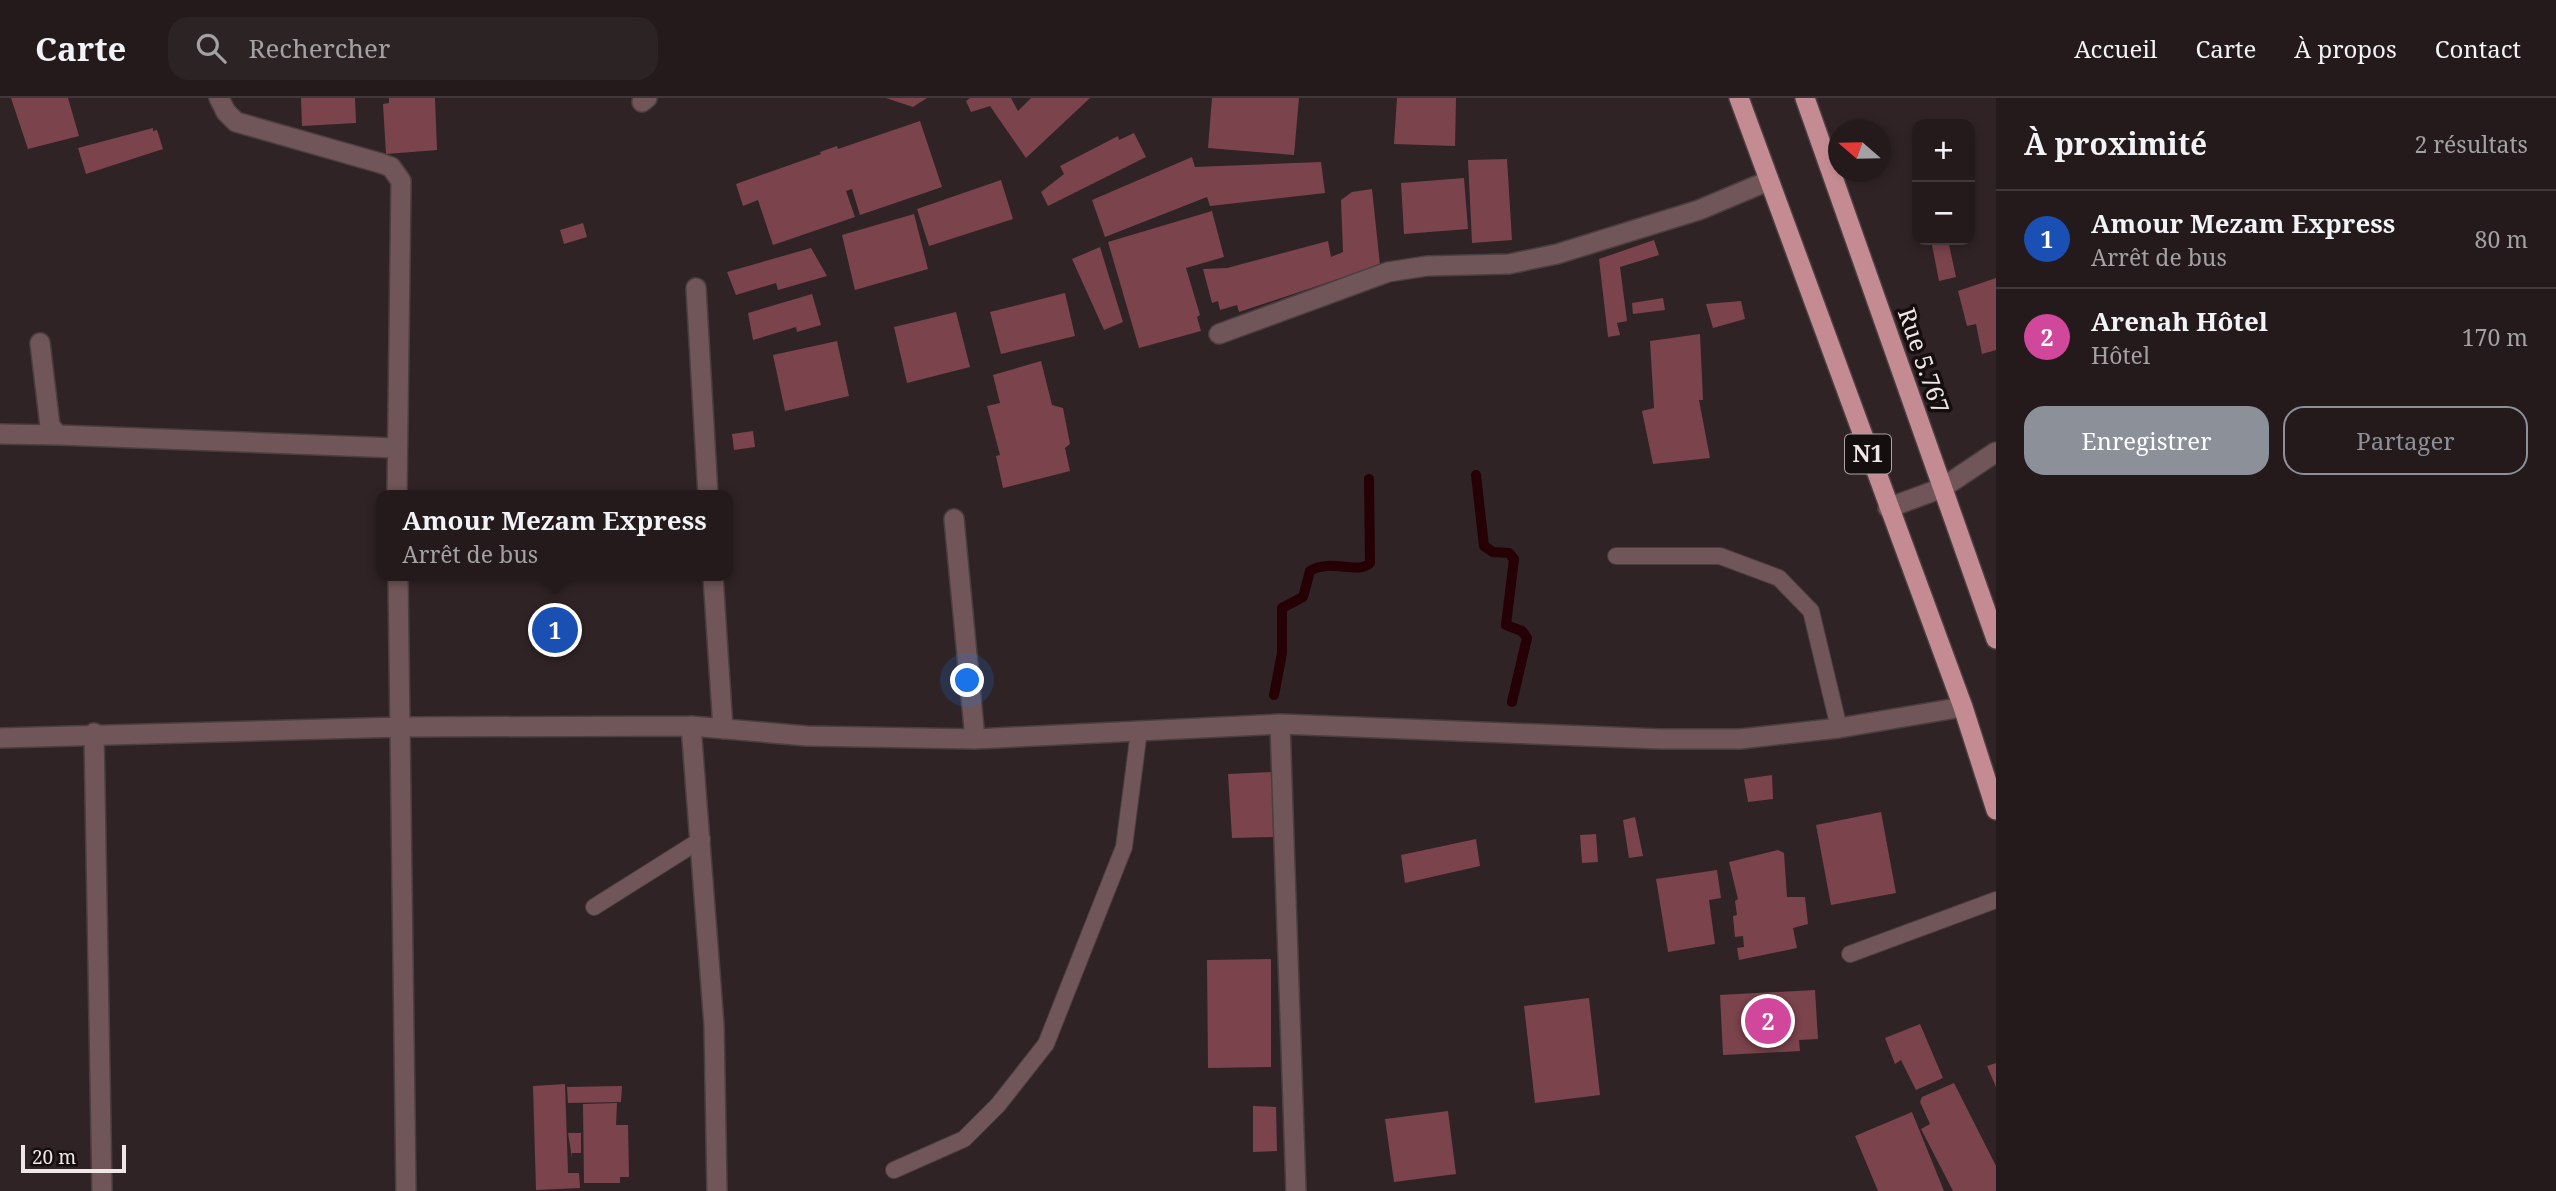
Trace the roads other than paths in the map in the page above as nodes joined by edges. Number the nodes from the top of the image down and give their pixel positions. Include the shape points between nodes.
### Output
1 (219, 98) edge
2 (1739, 98) edge
3 (1805, 98) edge
4 (1768, 181) junction
5 (696, 288) dead end
6 (1219, 334) dead end
7 (40, 343) dead end
8 (0, 434) edge
9 (58, 435) junction
10 (396, 448) junction
11 (1996, 452) edge
12 (1942, 488) junction
13 (397, 490) edge
14 (708, 490) edge
15 (1888, 508) junction
16 (954, 519) dead end
17 (1616, 556) dead end
18 (398, 581) edge
19 (713, 581) edge
20 (1996, 639) edge
21 (1963, 707) junction
22 (1280, 724) junction
23 (691, 726) junction
24 (401, 727) junction
25 (1839, 728) junction
26 (723, 729) junction
27 (1139, 731) junction
28 (94, 733) junction
29 (0, 738) edge
30 (975, 739) junction
31 (1996, 810) edge
32 (702, 839) junction
33 (1996, 900) edge
34 (594, 907) dead end
35 (1850, 954) dead end
36 (894, 1170) dead end
37 (102, 1191) edge
38 (407, 1191) edge
39 (717, 1191) edge
40 (1296, 1191) edge

1 - 10 street via 236,122 380,163 391,167 401,181
2 - 4 highway, N1
3 - 12 highway, Rue 5.767 / N1
4 - 6 street via 1699,210 1557,254 1509,264 1388,272
4 - 15 highway, N1
5 - 14 street
7 - 9 street via 50,426
8 - 9 street
9 - 10 street
10 - 13 street
11 - 12 street
12 - 15 street
12 - 20 highway, Rue 5.767 / N1
15 - 21 highway, N1
16 - 30 street
17 - 25 lane via 1720,556 1779,578 1811,611
18 - 24 street
19 - 26 street
21 - 25 street
21 - 31 highway, N1
22 - 25 street via 1660,739 1740,739
22 - 27 street
22 - 40 street
23 - 24 street
23 - 26 street
23 - 32 street
24 - 28 street
24 - 38 street
26 - 30 street via 807,736
27 - 30 street
27 - 36 lane via 1124,847 1046,1044 998,1105 964,1139
28 - 29 street
28 - 37 street
32 - 34 lane
32 - 39 street via 716,1065
33 - 35 lane

